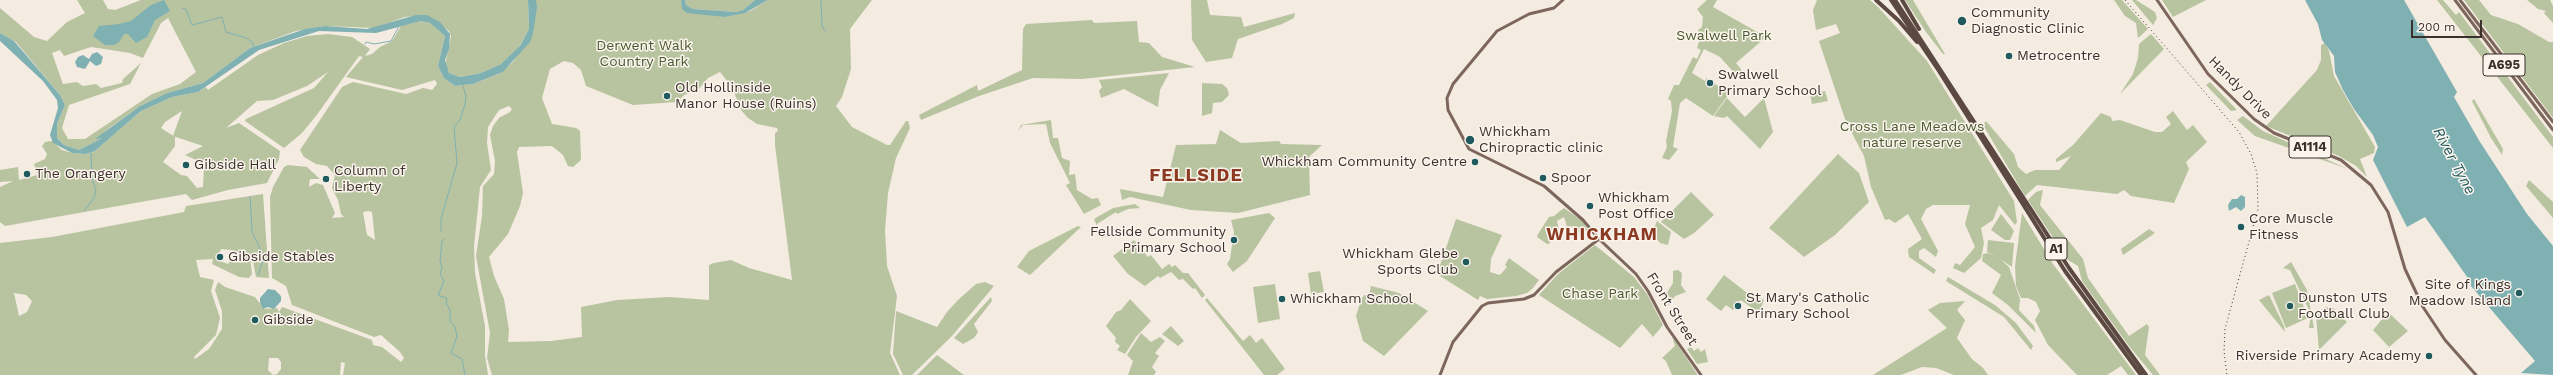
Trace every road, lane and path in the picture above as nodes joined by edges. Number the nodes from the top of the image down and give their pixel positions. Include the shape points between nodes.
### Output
1 (1563, 0) edge
2 (1876, 0) edge
3 (1891, 0) edge
4 (1895, 0) edge
5 (1902, 0) edge
6 (2157, 0) edge
7 (2455, 0) edge
8 (2460, 0) edge
9 (1943, 71) junction
10 (1946, 83) junction
11 (2553, 122) edge
12 (2553, 130) edge
13 (1599, 239) junction
14 (2130, 357) junction
15 (1440, 375) edge
16 (1701, 375) edge
17 (2140, 375) edge
18 (2146, 375) edge
19 (2150, 375) edge
20 (2476, 375) edge

1 - 13 main road, Front Street via 1554,8 1529,14 1497,31 1453,84 1447,98 1447,106 1467,147 1483,158 1544,186 1583,220
2 - 10 highway via 1908,30
3 - 10 highway, A1
4 - 9 highway, A1
5 - 9 highway
6 - 20 main road, Handy Drive / A1114 via 2208,74 2238,105 2269,130 2336,158 2358,172 2380,198 2408,276 2434,324
7 - 12 main road, A695
8 - 11 main road, A695
9 - 14 highway, A1 via 2069,268
10 - 14 highway, A1 via 2065,271
13 - 15 main road via 1556,272 1532,297 1492,302 1482,306 1455,339
13 - 16 main road, Front Street via 1639,277 1667,327
14 - 17 highway, A1
14 - 18 highway, A1
14 - 19 highway

